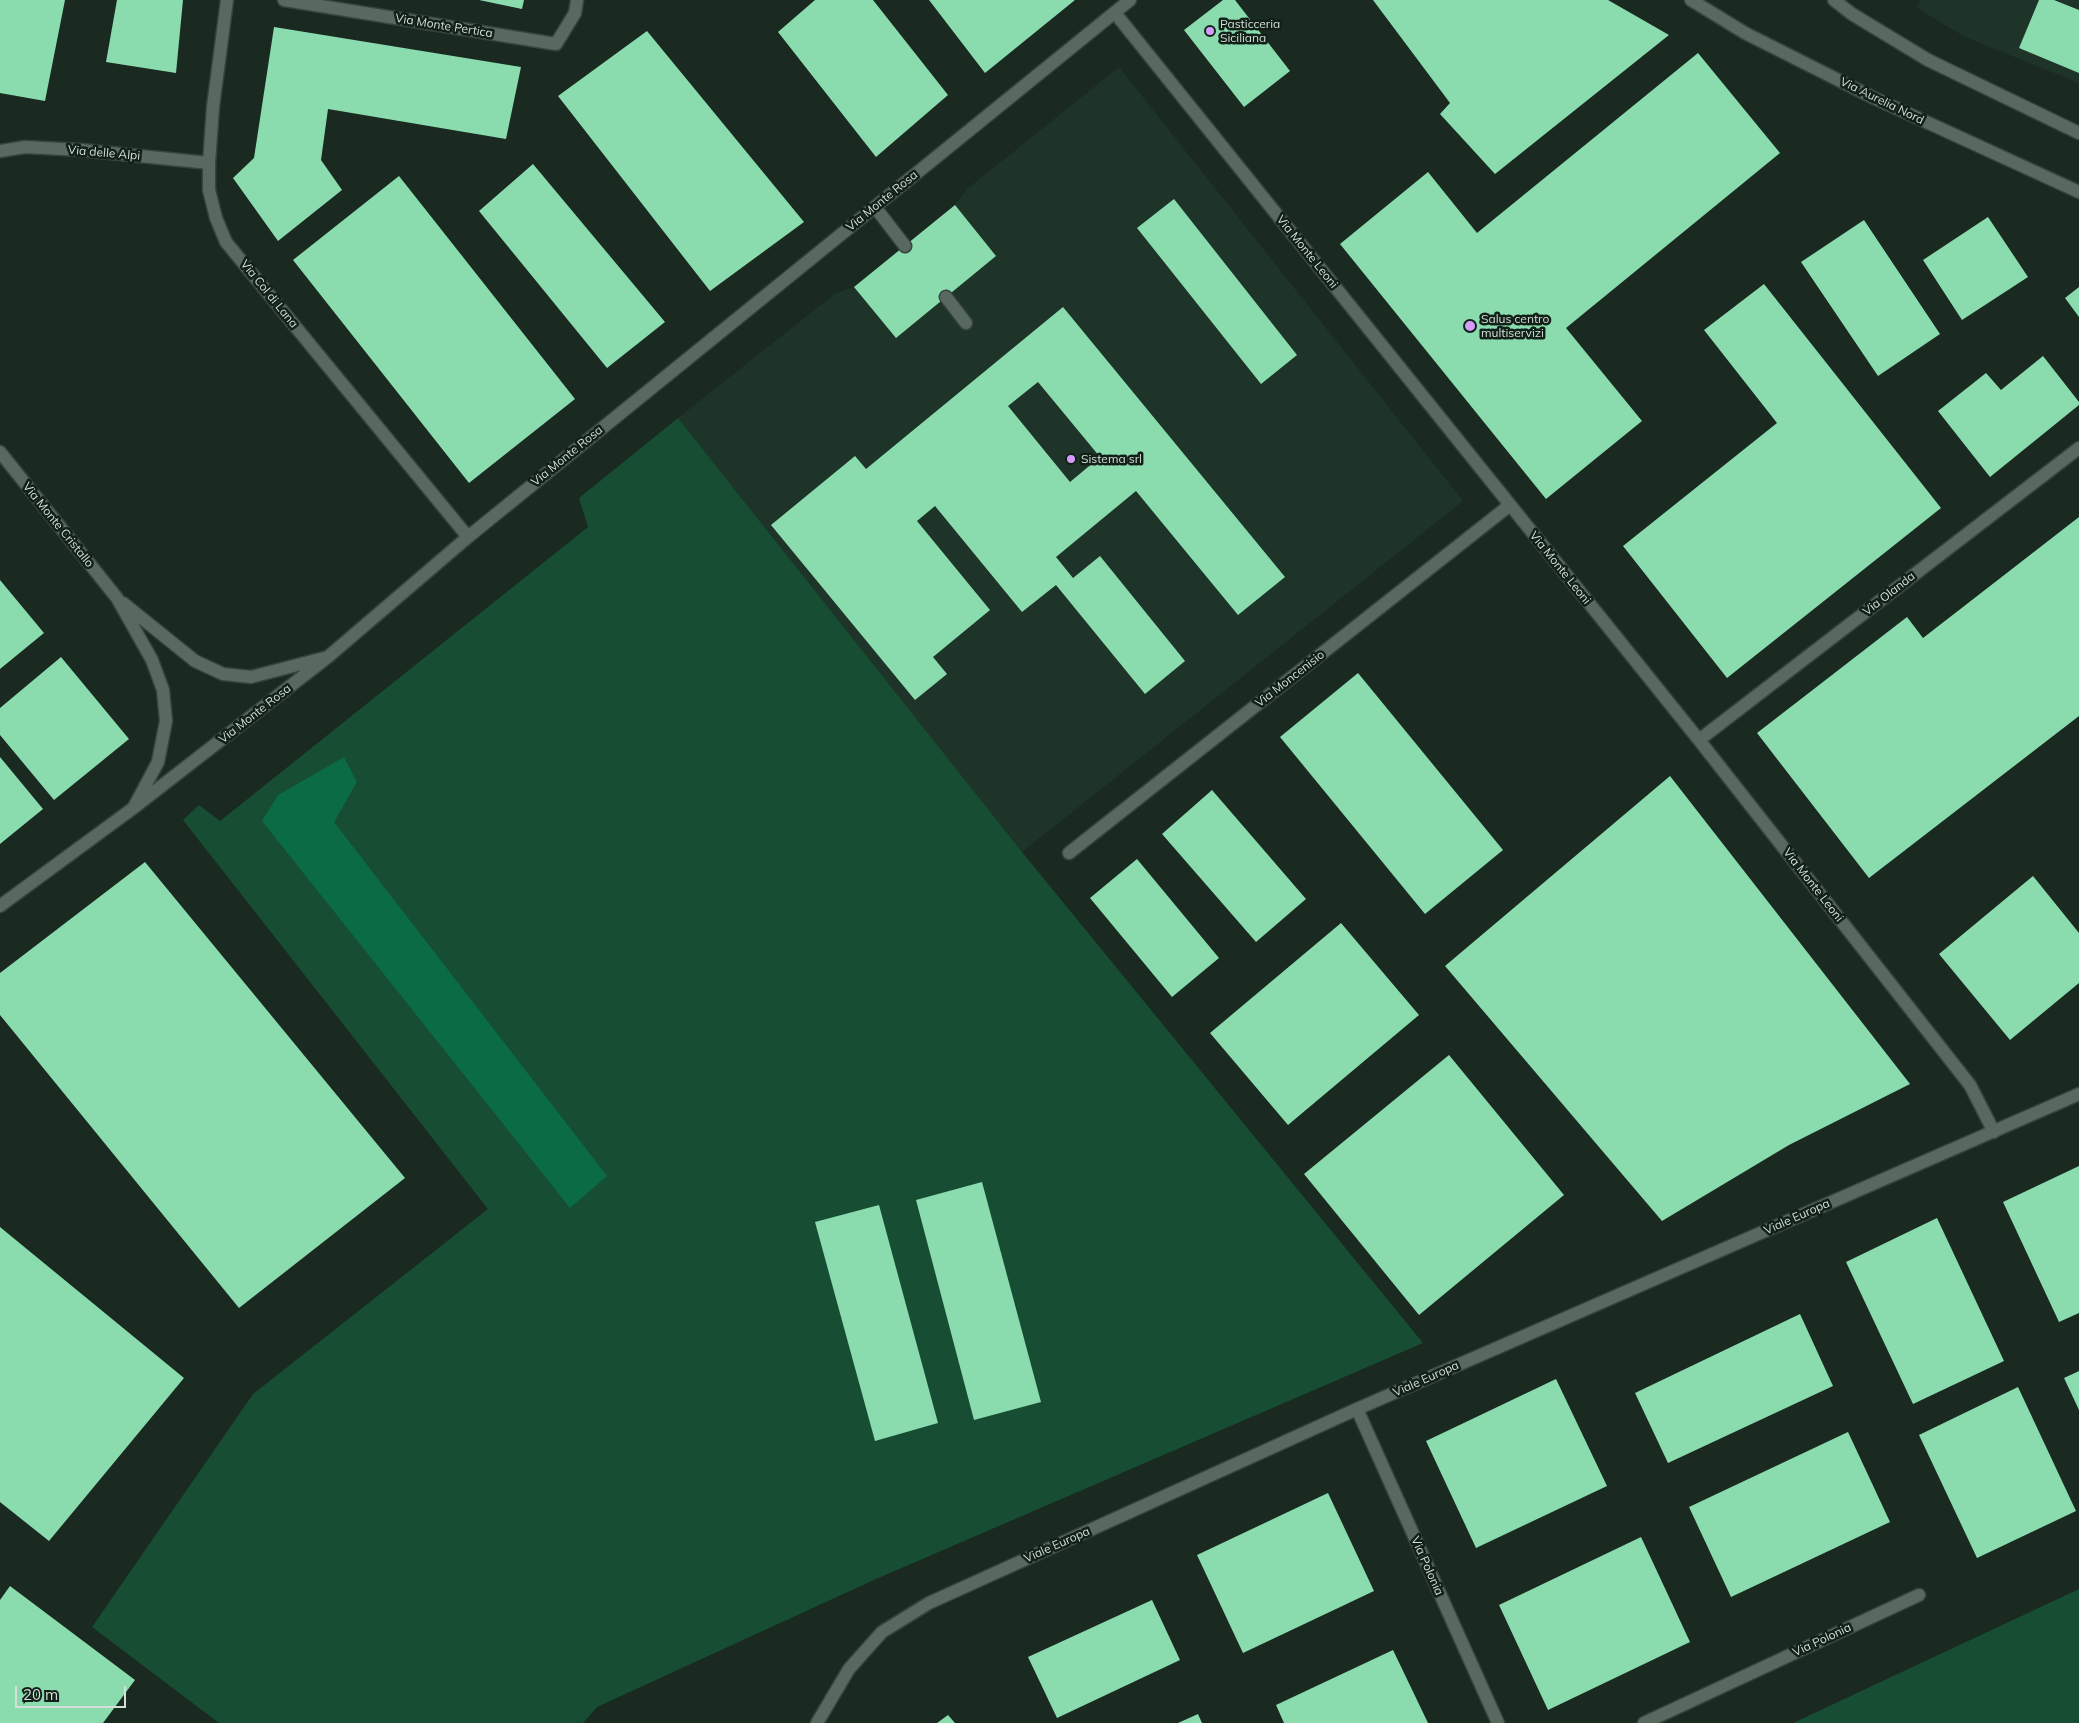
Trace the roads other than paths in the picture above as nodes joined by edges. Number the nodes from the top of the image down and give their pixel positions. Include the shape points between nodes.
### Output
1 (227, 0) edge
2 (284, 0) edge
3 (577, 0) edge
4 (1130, 0) edge
5 (1690, 0) edge
6 (1826, 0) edge
7 (1834, 0) edge
8 (1115, 13) junction
9 (1852, 14) junction
10 (2053, 119) junction
11 (2079, 126) edge
12 (2079, 132) edge
13 (0, 151) edge
14 (209, 163) junction
15 (2079, 192) edge
16 (875, 208) junction
17 (905, 246) dead end
18 (946, 297) dead end
19 (966, 323) dead end
20 (2079, 448) edge
21 (0, 452) edge
22 (1510, 505) junction
23 (468, 537) junction
24 (117, 598) junction
25 (329, 656) junction
26 (1699, 740) junction
27 (132, 809) junction
28 (1069, 853) dead end
29 (0, 906) edge
30 (2079, 1094) edge
31 (1994, 1132) junction
32 (1357, 1409) junction
33 (1919, 1595) dead end
34 (817, 1723) edge
35 (1498, 1723) edge
36 (1644, 1723) edge

1 - 14 street, Via Col di Lana
2 - 3 street, Via Monte Pertica via 556,44 575,13
4 - 8 street, Via Monte Rosa
5 - 15 street, Via Aurelia Nord via 1745,33 1865,94
6 - 9 street
7 - 9 street
8 - 16 street, Via Monte Rosa
8 - 22 street, Via Monte Leoni
9 - 10 street via 1928,60
10 - 11 street
10 - 12 street
13 - 14 street, Via delle Alpi via 25,147 62,149
14 - 23 street, Via Col di Lana via 209,190 226,242
16 - 17 street
16 - 23 street, Via Monte Rosa
18 - 19 street
20 - 26 street, Via Olanda
21 - 24 street, Via Monte Cristallo
22 - 26 street, Via Monte Leoni
22 - 28 street, Via Moncenisio
23 - 25 street, Via Monte Rosa
24 - 25 street via 195,661 223,674 251,678
24 - 27 street via 158,675 166,721 158,762
25 - 27 street, Via Monte Rosa
26 - 31 street, Via Monte Leoni via 1970,1085
27 - 29 street, Via Monte Rosa
30 - 31 street, Viale Europa
31 - 32 street, Viale Europa
32 - 34 street, Viale Europa via 930,1604 882,1632 849,1669
32 - 35 street, Via Polonia
33 - 36 street, Via Polonia

